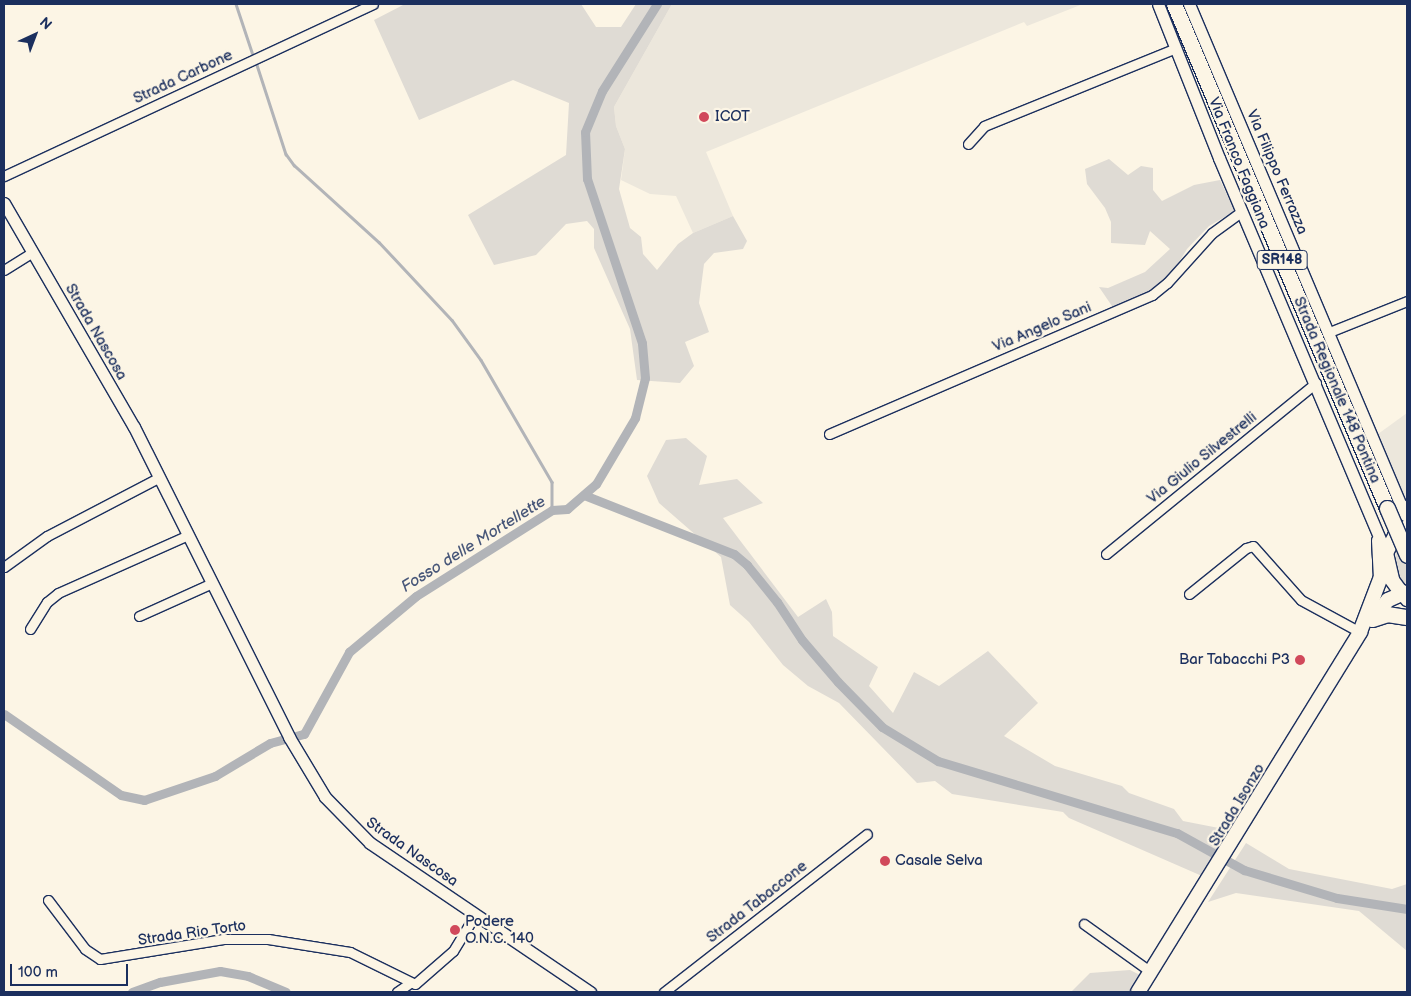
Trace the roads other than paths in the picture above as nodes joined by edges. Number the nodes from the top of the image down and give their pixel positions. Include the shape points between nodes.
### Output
1 (374, 4) edge
2 (1158, 4) edge
3 (1174, 4) edge
4 (1188, 4) edge
5 (1176, 48) junction
6 (968, 144) dead end
7 (4, 176) edge
8 (4, 203) edge
9 (1242, 211) junction
10 (33, 252) junction
11 (4, 270) edge
12 (1407, 301) edge
13 (1327, 333) junction
14 (1316, 383) junction
15 (829, 434) dead end
16 (160, 477) junction
17 (1406, 513) edge
18 (1374, 524) junction
19 (1407, 527) edge
20 (188, 535) junction
21 (1106, 554) dead end
22 (1407, 556) edge
23 (1386, 557) junction
24 (4, 567) edge
25 (212, 582) junction
26 (1380, 584) junction
27 (1189, 594) dead end
28 (1406, 595) edge
29 (139, 616) dead end
30 (1407, 617) edge
31 (1372, 619) junction
32 (30, 630) dead end
33 (1360, 632) junction
34 (867, 834) dead end
35 (48, 900) dead end
36 (475, 914) junction
37 (1084, 924) dead end
38 (1151, 972) junction
39 (410, 983) junction
40 (397, 992) edge
41 (590, 992) edge
42 (664, 992) edge
43 (1138, 992) edge

1 - 7 street, Strada Carbone
2 - 5 street, Via Franco Faggiana
3 - 22 main road, Strada Regionale 148 Pontina / SR148, bridge
4 - 13 street, Via Filippo Ferrazza
5 - 6 street via 984,126
5 - 9 street, Via Franco Faggiana
8 - 10 street, Strada Nascosa
9 - 14 street, Via Franco Faggiana
9 - 15 street, Via Angelo Sani via 1212,232 1168,283 1152,295
10 - 11 street
10 - 16 street, Strada Nascosa
12 - 13 street
13 - 17 street, Via Filippo Ferrazza
14 - 18 street, Via Franco Faggiana
14 - 21 street, Via Giulio Silvestrelli
16 - 20 street, Strada Nascosa
16 - 24 street via 47,536
18 - 23 street, Via Franco Faggiana
18 - 26 street
19 - 23 main road via 1395,536
20 - 25 street, Strada Nascosa
20 - 32 street via 58,593 47,602
23 - 26 main road
23 - 28 main road via 1392,580
25 - 29 street
25 - 36 street, Strada Nascosa via 285,728 321,791 353,829
26 - 33 main road
27 - 33 street via 1246,548 1253,546 1298,597
28 - 31 main road via 1388,600
30 - 31 main road via 1391,614
31 - 33 main road
33 - 38 main road, Strada Isonzo
34 - 42 street, Strada Tabaccone
35 - 39 street, Strada Rio Torto via 85,949 100,959 223,940 268,939 350,952
36 - 39 street via 453,951 419,983
36 - 41 street, Strada Nascosa
37 - 38 street
38 - 43 main road, Strada Isonzo
39 - 40 street

